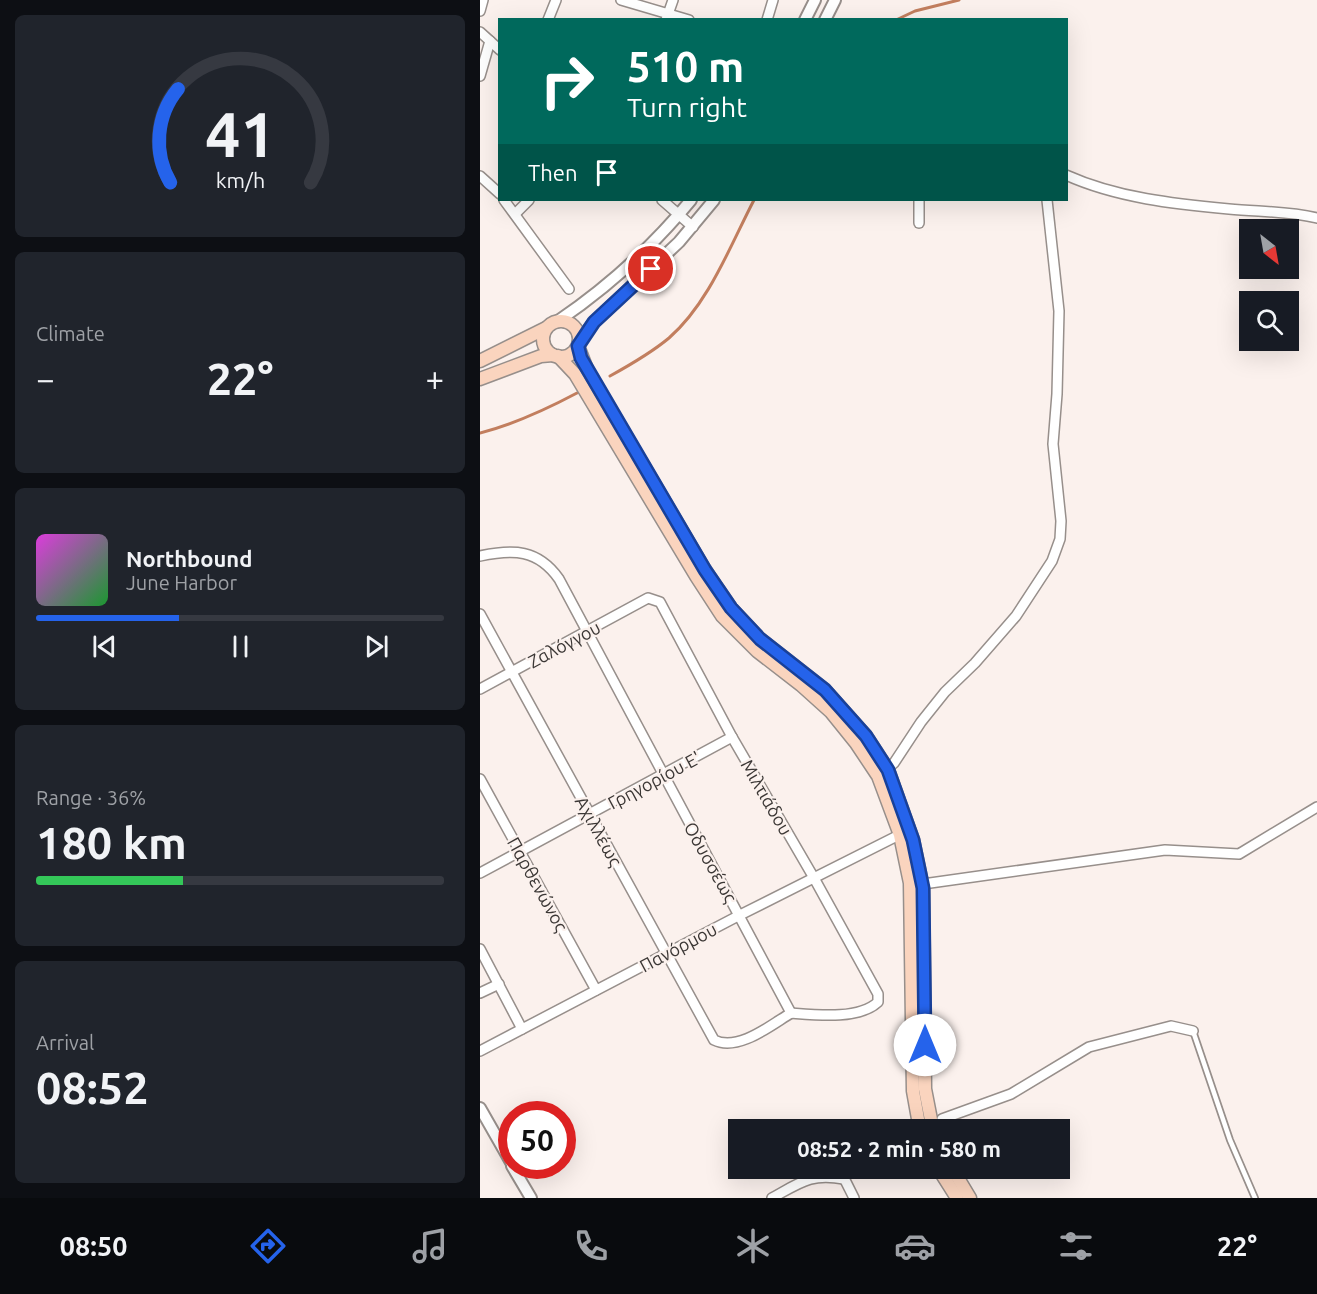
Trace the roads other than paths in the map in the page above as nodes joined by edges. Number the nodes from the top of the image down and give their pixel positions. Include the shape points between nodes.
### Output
1 (483, 0) edge
2 (556, 0) edge
3 (621, 0) edge
4 (673, 0) edge
5 (773, 0) edge
6 (815, 0) edge
7 (836, 0) edge
8 (480, 10) edge
9 (668, 17) edge
10 (549, 18) edge
11 (768, 18) edge
12 (806, 18) edge
13 (826, 18) edge
14 (480, 32) edge
15 (490, 41) junction
16 (498, 48) edge
17 (480, 76) edge
18 (480, 176) edge
19 (1068, 176) edge
20 (498, 192) edge
21 (505, 201) edge
22 (528, 201) edge
23 (663, 201) edge
24 (690, 201) edge
25 (713, 201) edge
26 (919, 201) edge
27 (1047, 201) edge
28 (515, 214) junction
29 (679, 214) junction
30 (1317, 218) edge
31 (919, 223) dead end
32 (693, 227) junction
33 (569, 289) dead end
34 (558, 321) junction
35 (546, 328) junction
36 (578, 344) junction
37 (555, 356) junction
38 (480, 361) edge
39 (480, 379) edge
40 (480, 556) edge
41 (648, 598) joint
42 (480, 614) edge
43 (588, 631) junction
44 (511, 672) junction
45 (480, 689) edge
46 (732, 737) junction
47 (883, 773) junction
48 (664, 776) junction
49 (480, 779) edge
50 (1317, 807) edge
51 (590, 814) junction
52 (905, 832) junction
53 (520, 852) junction
54 (480, 873) edge
55 (814, 878) junction
56 (922, 884) junction
57 (740, 915) junction
58 (480, 949) edge
59 (666, 954) junction
60 (499, 984) junction
61 (596, 990) junction
62 (480, 993) edge
63 (791, 1013) junction
64 (522, 1029) junction
65 (1192, 1031) joint
66 (480, 1051) edge
67 (480, 1108) edge
68 (918, 1119) edge
69 (935, 1119) edge
70 (949, 1119) edge
71 (498, 1140) edge
72 (520, 1179) edge
73 (811, 1179) edge
74 (844, 1179) edge
75 (945, 1179) edge
76 (959, 1179) edge
77 (790, 1194) edge
78 (531, 1198) edge
79 (772, 1198) edge
80 (854, 1198) edge
81 (957, 1198) edge
82 (970, 1198) edge
83 (1255, 1198) edge

1 - 8 street
2 - 10 street
3 - 9 street
4 - 9 street
5 - 11 street
6 - 12 street
7 - 13 street
14 - 15 street
15 - 16 street
15 - 17 street
18 - 20 street
19 - 30 street via 1120,194
21 - 28 street
22 - 28 street
23 - 29 street
24 - 29 street
25 - 32 street
26 - 31 street
27 - 47 street via 1059,311 1053,444 1060,539 1052,561 1016,616 945,692
28 - 33 street
29 - 32 street
29 - 34 street via 627,267
32 - 36 street via 594,322
34 - 35 main road
34 - 36 main road via 576,329
35 - 37 main road via 543,340
35 - 38 main road
36 - 37 main road via 570,354
36 - 47 main road via 588,372 731,608 760,639 825,690 866,736
37 - 39 main road via 541,356
37 - 47 main road via 575,374 722,616 757,651 831,712
40 - 43 street, Οδυσσέως via 519,553 546,564 559,579
41 - 43 street, Ζαλόγγου
41 - 46 street, Μιλτιάδου via 660,602
42 - 44 street, Αχιλλέως
43 - 44 street, Ζαλόγγου
43 - 48 street, Οδυσσέως
44 - 45 street, Ζαλόγγου
44 - 51 street, Αχιλλέως
46 - 48 street, Γρηγορίου Ε'
46 - 55 street, Μιλτιάδου
47 - 52 main road
48 - 51 street, Γρηγορίου Ε'
48 - 57 street, Οδυσσέως
49 - 53 street, Παρθενώνος
50 - 56 street via 1239,854 1165,850
51 - 53 street, Γρηγορίου Ε'
51 - 59 street, Αχιλλέως
52 - 55 street, Πανόρμου
52 - 56 main road
52 - 68 main road via 911,891 914,1091
53 - 54 street, Γρηγορίου Ε'
53 - 61 street, Παρθενώνος
55 - 57 street, Πανόρμου
55 - 63 street, Μιλτιάδου via 878,994 878,1002 856,1014
56 - 69 main road via 925,1089
57 - 59 street, Πανόρμου
57 - 63 street, Οδυσσέως
58 - 60 street
59 - 61 street, Πανόρμου
59 - 63 street, Αχιλλέως via 714,1040 742,1040
60 - 62 street
60 - 64 street
61 - 64 street, Πανόρμου
64 - 66 street, Πανόρμου
65 - 70 street via 1171,1026 1089,1047 1011,1094
65 - 83 lane
67 - 71 street
72 - 78 street
73 - 77 street
74 - 80 street
75 - 81 main road
76 - 82 main road
77 - 79 street

